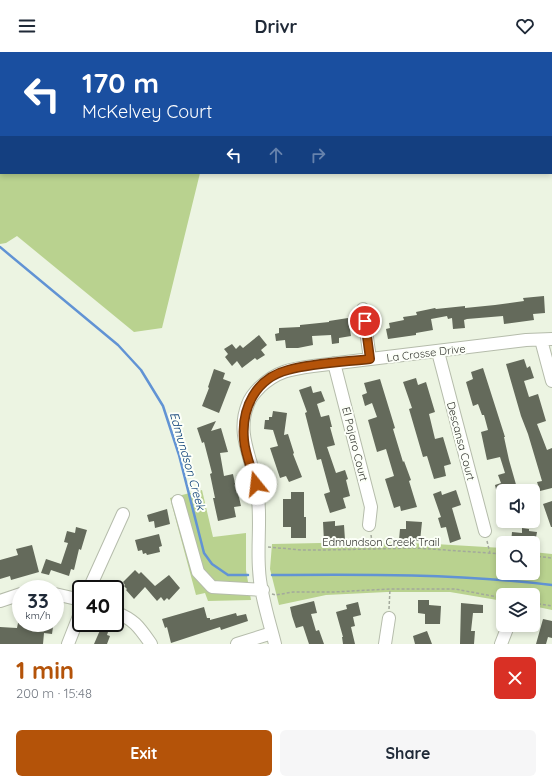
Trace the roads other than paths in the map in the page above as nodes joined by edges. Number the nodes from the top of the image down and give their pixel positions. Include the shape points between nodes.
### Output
1 (363, 309) dead end
2 (546, 339) edge
3 (438, 352) junction
4 (370, 359) junction
5 (334, 363) junction
6 (552, 381) edge
7 (178, 501) dead end
8 (123, 514) dead end
9 (369, 525) road end
10 (485, 531) road end
11 (93, 580) edge
12 (262, 590) junction
13 (12, 597) edge
14 (0, 601) edge
15 (124, 615) edge
16 (389, 618) road end
17 (73, 632) edge
18 (506, 632) edge
19 (274, 639) edge
20 (68, 644) edge
21 (151, 644) edge
22 (237, 644) edge
23 (385, 644) edge
24 (501, 644) edge

1 - 4 street
2 - 3 street, La Crosse Drive
2 - 6 street
3 - 4 street, La Crosse Drive
3 - 10 street, Descansa Court
4 - 5 street, La Crosse Drive
5 - 9 street, El Pajaro Court via 371,506
5 - 12 street, La Crosse Drive via 288,370 270,378 248,403 244,418 244,441 256,484
7 - 12 street via 198,572 212,587
8 - 11 street
12 - 19 street, La Crosse Drive
13 - 14 street
15 - 21 street via 139,627
16 - 23 street
17 - 20 street
18 - 24 street
19 - 22 street

